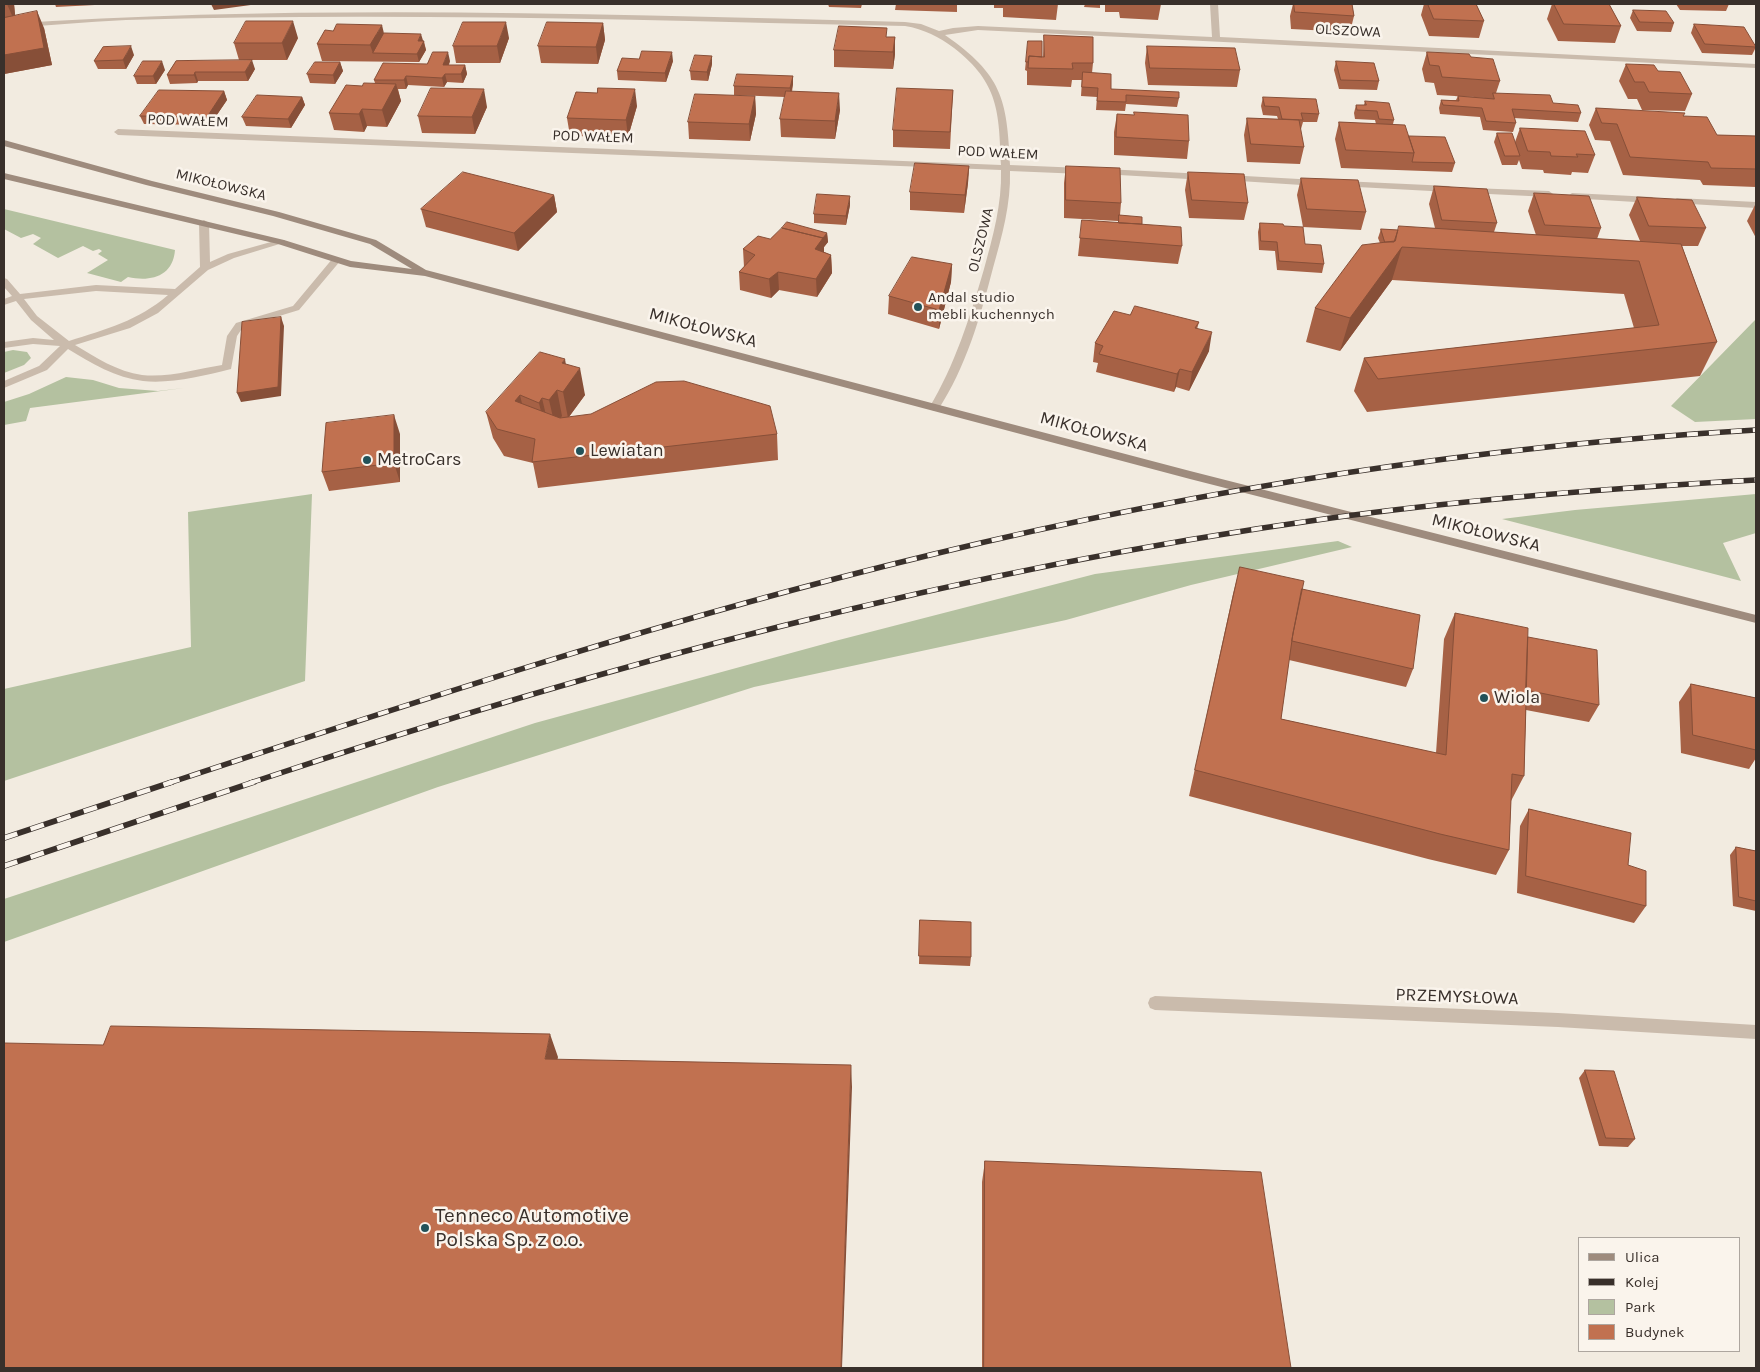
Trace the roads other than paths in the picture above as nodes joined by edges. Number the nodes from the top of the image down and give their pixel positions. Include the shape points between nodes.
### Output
1 (1214, 4) edge
2 (4, 26) edge
3 (940, 34) junction
4 (1216, 38) junction
5 (1756, 66) edge
6 (118, 132) dead end
7 (4, 143) edge
8 (1006, 167) junction
9 (4, 176) edge
10 (1211, 177) edge
11 (1220, 178) edge
12 (1657, 200) edge
13 (1667, 200) edge
14 (1756, 205) edge
15 (204, 223) junction
16 (281, 242) junction
17 (336, 260) junction
18 (205, 268) junction
19 (425, 272) junction
20 (4, 281) edge
21 (176, 292) junction
22 (18, 297) junction
23 (4, 302) edge
24 (68, 344) junction
25 (4, 345) edge
26 (4, 385) edge
27 (934, 408) junction
28 (1756, 619) edge
29 (1155, 1003) dead end
30 (1756, 1032) edge

1 - 4 street
2 - 3 street, OLSZOWA via 124,18 260,17 280,11 588,13 905,24
3 - 4 street, OLSZOWA via 978,28
3 - 8 street, OLSZOWA via 983,72 994,88 1002,115
4 - 5 street, OLSZOWA
6 - 8 street, POD WAŁEM
7 - 19 main road, MIKOŁOWSKA via 373,242
8 - 10 street, POD WAŁEM
8 - 27 street, OLSZOWA via 1001,225 972,328 950,382
9 - 15 main road, MIKOŁOWSKA
11 - 12 street
13 - 14 street
15 - 16 main road, MIKOŁOWSKA
15 - 18 street
16 - 17 main road, MIKOŁOWSKA
16 - 18 street via 231,256
17 - 19 main road, MIKOŁOWSKA
17 - 24 street via 296,308 239,325 232,336 227,367 162,377 136,377 115,371
18 - 21 street
19 - 27 main road, MIKOŁOWSKA
20 - 22 street
21 - 22 street via 96,288
21 - 24 street via 156,312 126,326
22 - 23 street
22 - 24 street via 34,318
24 - 25 street via 33,341
24 - 26 street via 43,368
27 - 28 main road, MIKOŁOWSKA
29 - 30 street, PRZEMYSŁOWA

